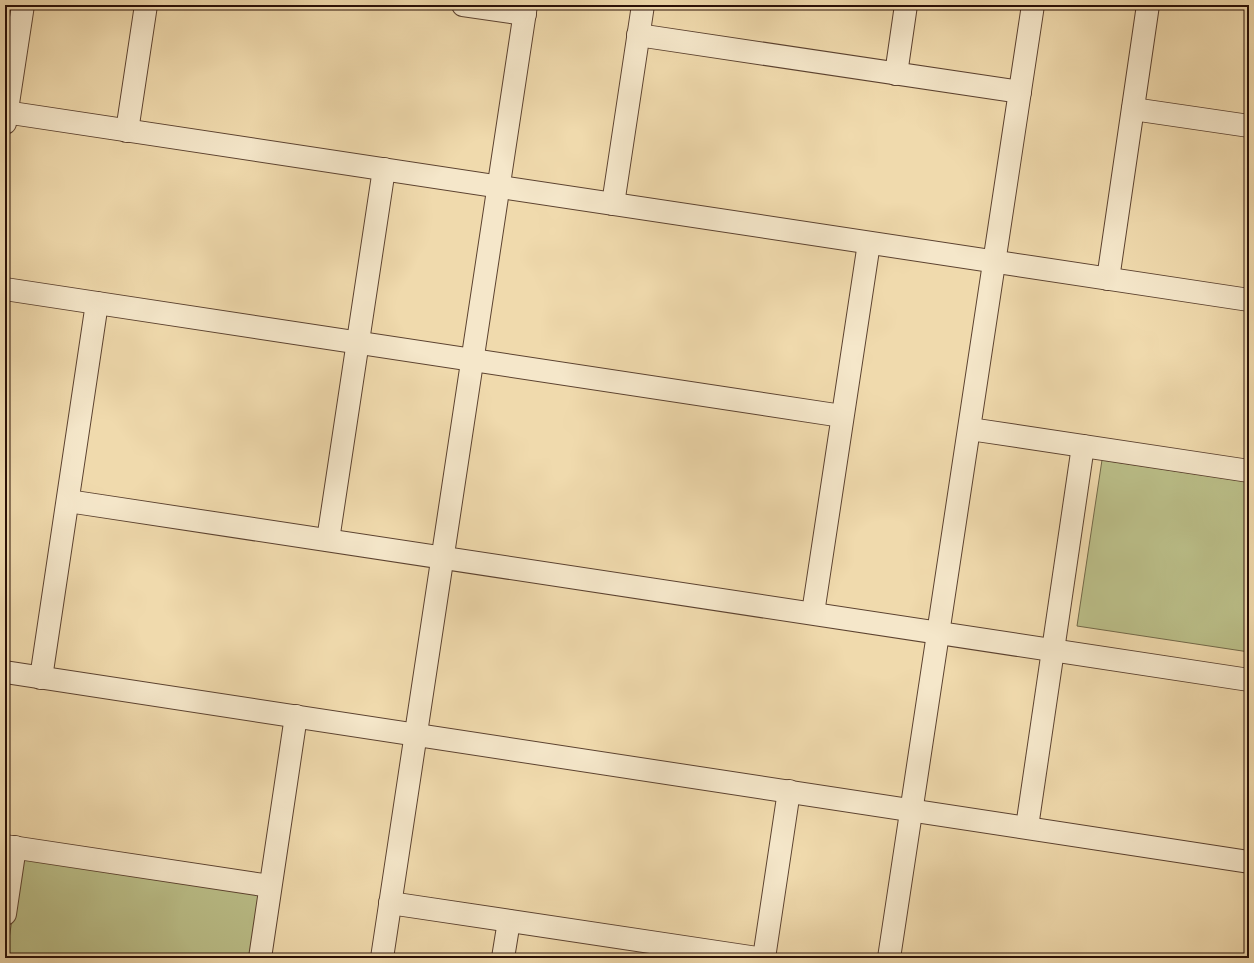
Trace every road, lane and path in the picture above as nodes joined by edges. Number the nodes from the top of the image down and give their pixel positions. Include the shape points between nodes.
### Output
1 (23, 5) edge
2 (146, 5) edge
3 (463, 5) edge
4 (643, 5) edge
5 (906, 5) edge
6 (1033, 5) edge
7 (1148, 5) edge
8 (525, 10) edge
9 (638, 35) junction
10 (896, 74) junction
11 (1020, 92) junction
12 (1133, 109) junction
13 (6, 116) edge
14 (1249, 126) edge
15 (127, 131) junction
16 (384, 169) junction
17 (498, 187) junction
18 (613, 204) junction
19 (869, 243) junction
20 (995, 262) junction
21 (1108, 279) junction
22 (5, 289) edge
23 (1249, 300) edge
24 (97, 303) junction
25 (358, 343) junction
26 (472, 360) junction
27 (842, 416) junction
28 (970, 429) junction
29 (1083, 446) junction
30 (1249, 470) edge
31 (68, 501) junction
32 (328, 540) junction
33 (443, 557) junction
34 (813, 613) junction
35 (939, 633) junction
36 (1053, 650) junction
37 (5, 672) edge
38 (41, 678) junction
39 (1249, 680) edge
40 (296, 716) junction
41 (416, 735) junction
42 (789, 791) junction
43 (912, 810) junction
44 (1027, 827) junction
45 (10, 846) edge
46 (1249, 862) edge
47 (270, 886) junction
48 (390, 903) junction
49 (5, 914) edge
50 (509, 921) junction
51 (260, 958) edge
52 (382, 958) edge
53 (503, 958) edge
54 (757, 958) edge
55 (764, 958) edge
56 (890, 958) edge

1 - 13 street
2 - 15 street
3 - 8 street
4 - 9 street
5 - 10 street
6 - 11 street
7 - 12 street
8 - 17 street
9 - 10 street
9 - 18 street
10 - 11 street
11 - 20 street
12 - 14 street
12 - 21 street
13 - 15 street
15 - 16 street
16 - 17 street
16 - 25 street
17 - 18 street
17 - 26 street
18 - 19 street
19 - 20 street
19 - 27 street
20 - 21 street
20 - 28 street
21 - 23 street
22 - 24 street
24 - 25 street
24 - 31 street
25 - 26 street
25 - 32 street
26 - 27 street
26 - 33 street
27 - 34 street
28 - 29 street
28 - 35 street
29 - 30 street
29 - 36 street
31 - 32 street
31 - 38 street
32 - 33 street
33 - 34 street
33 - 41 street
34 - 35 street
35 - 36 street
35 - 43 street
36 - 39 street
36 - 44 street
37 - 38 street
38 - 40 street
40 - 41 street
40 - 47 street
41 - 42 street
41 - 48 street
42 - 43 street
42 - 55 street
43 - 44 street
43 - 56 street
44 - 46 street
45 - 47 street
45 - 49 street
47 - 51 street
48 - 50 street
48 - 52 street
50 - 53 street
50 - 54 street

